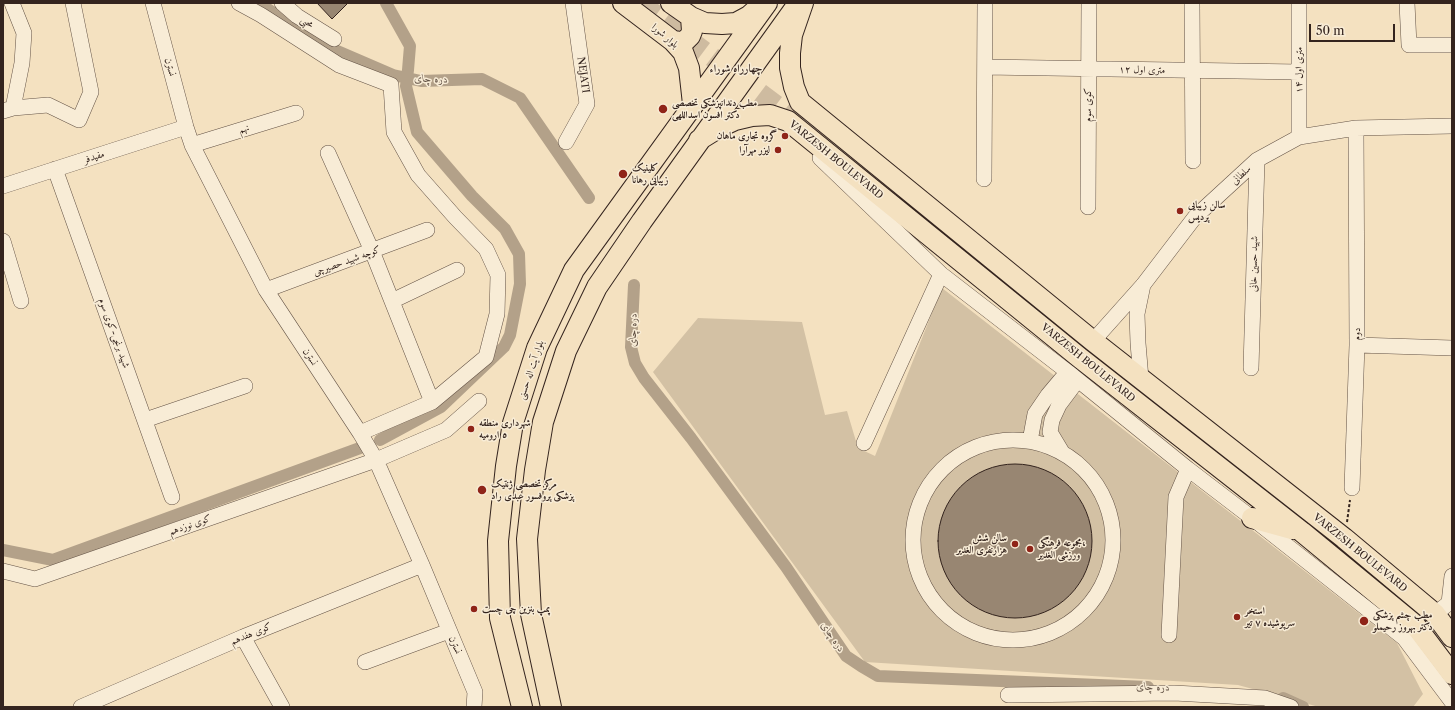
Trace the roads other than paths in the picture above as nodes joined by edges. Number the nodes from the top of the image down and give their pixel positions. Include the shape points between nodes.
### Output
1 (12, 3) edge
2 (73, 3) edge
3 (153, 3) edge
4 (239, 3) edge
5 (282, 3) edge
6 (573, 3) edge
7 (623, 3) edge
8 (671, 3) edge
9 (765, 3) edge
10 (799, 3) edge
11 (803, 3) edge
12 (986, 3) edge
13 (1089, 3) edge
14 (1192, 3) edge
15 (1300, 3) edge
16 (1407, 3) edge
17 (691, 17) junction
18 (334, 39) dead end
19 (739, 40) junction
20 (673, 41) junction
21 (1452, 45) edge
22 (760, 56) junction
23 (985, 67) junction
24 (1088, 69) junction
25 (1193, 71) junction
26 (1299, 72) junction
27 (710, 81) junction
28 (731, 96) junction
29 (800, 102) junction
30 (693, 104) junction
31 (8, 109) edge
32 (296, 113) dead end
33 (788, 121) junction
34 (1452, 126) edge
35 (186, 127) junction
36 (1356, 128) junction
37 (809, 137) junction
38 (1299, 138) junction
39 (700, 140) junction
40 (566, 142) dead end
41 (192, 145) junction
42 (328, 153) dead end
43 (1257, 160) junction
44 (1193, 161) dead end
45 (55, 169) junction
46 (984, 179) dead end
47 (3, 186) edge
48 (1088, 207) dead end
49 (427, 230) dead end
50 (3, 241) edge
51 (372, 251) junction
52 (457, 270) dead end
53 (941, 274) junction
54 (1143, 286) junction
55 (266, 290) junction
56 (21, 301) dead end
57 (392, 301) junction
58 (1093, 341) junction
59 (1357, 345) junction
60 (1452, 348) edge
61 (1077, 367) junction
62 (1252, 368) dead end
63 (1141, 379) junction
64 (245, 386) dead end
65 (479, 401) dead end
66 (432, 402) junction
67 (145, 420) junction
68 (360, 433) junction
69 (1030, 441) junction
70 (864, 443) dead end
71 (1062, 452) junction
72 (376, 460) junction
73 (1188, 469) junction
74 (1352, 488) road end
75 (172, 497) dead end
76 (1252, 518) junction
77 (1302, 532) junction
78 (422, 565) junction
79 (3, 571) edge
80 (1452, 576) edge
81 (1445, 608) edge
82 (449, 631) junction
83 (1169, 634) dead end
84 (243, 637) junction
85 (1452, 637) edge
86 (365, 662) dead end
87 (1452, 674) edge
88 (1008, 695) dead end
89 (1447, 701) edge
90 (81, 707) edge
91 (282, 707) edge
92 (474, 707) edge
93 (522, 707) edge
94 (551, 707) edge
95 (1291, 707) edge

1 - 31 street via 24,33 22,63
2 - 31 street via 91,92 79,120 48,105
3 - 35 street, نسترن
4 - 66 street via 339,65 391,85 394,132 418,175 486,249 498,275 497,314 486,357
5 - 18 street, محبی via 297,16
6 - 40 street, NEJATI via 587,104
7 - 20 main road, بلوار شورا
8 - 17 main road
9 - 17 main road via 736,23 705,23
9 - 19 main road, بلوار آیت اله حسنی
10 - 22 main road
11 - 29 main road via 792,35 790,53 790,68
12 - 23 street
13 - 24 street, کوی سوم
14 - 25 street
15 - 26 street, ۱۴ متری اول
16 - 21 street via 1409,45
17 - 20 main road via 690,36 685,41
19 - 22 main road
19 - 27 main road, بلوار آیت اله حسنی
20 - 30 main road, بلوار شورا via 683,52 689,68
22 - 28 main road
23 - 24 street, ۱۲ متری اول
23 - 46 street
24 - 25 street, ۱۲ متری اول
24 - 48 street, کوی سوم
25 - 26 street, ۱۲ متری اول
25 - 44 street
26 - 38 street, ۱۴ متری اول
27 - 28 main road
27 - 30 main road, بلوار آیت اله حسنی
28 - 39 main road
29 - 33 main road via 794,100 786,105 784,115
29 - 58 main road, VARZESH BOULEVARD
30 - 93 main road, بلوار آیت اله حسنی via 574,270 537,348 513,423 498,541 500,618
32 - 41 street, نهم
33 - 37 main road, VARZESH BOULEVARD
33 - 39 main road, VARZESH BOULEVARD via 770,115 752,116 720,126
34 - 36 street, سلطانی
35 - 41 street, نسترن
35 - 45 street, مفیدفر
36 - 38 street, سلطانی
36 - 59 street, دوم
37 - 53 street via 810,148
37 - 61 main road, VARZESH BOULEVARD
38 - 43 street, سلطانی
39 - 94 main road via 596,287 566,351 543,422 527,539 531,614
41 - 55 street, نسترن
42 - 51 street
43 - 54 street, سلطانی via 1195,217
43 - 62 street, شهید حسین خانی
45 - 47 street, مفیدفر
45 - 67 street, شهید برنجی-کوی سوم
49 - 51 street, کوچه شهید حصیرچی
50 - 56 street
51 - 55 street, کوچه شهید حصیرچی
51 - 57 street
52 - 57 street
53 - 61 street
53 - 70 street
54 - 58 street, سلطانی
54 - 63 street via 1137,314
55 - 68 street, نسترن
57 - 66 street
58 - 63 main road, VARZESH BOULEVARD
59 - 60 street
59 - 74 street, دوم
61 - 69 street via 1064,376 1035,414
61 - 71 street via 1074,385 1059,405 1052,420 1050,432
61 - 73 street
61 - 77 main road, VARZESH BOULEVARD
63 - 81 main road, VARZESH BOULEVARD via 1344,538
64 - 67 street
65 - 72 street, کوی نوزدهم via 446,430
66 - 68 street
67 - 75 street, شهید برنجی-کوی سوم
68 - 72 street, نسترن
69 - 71 street
69 - 71 street via 997,440 966,451 940,471 922,498 913,530 915,562 927,593 948,618 977,635 1009,641 1042,637 1072,621 1095,597 1110,567 1113,534 1106,501 1088,473
72 - 78 street, نسترن
72 - 79 street, کوی نوزدهم via 35,579
73 - 76 street
73 - 83 street via 1176,497
76 - 77 main road
76 - 89 street via 1404,638
77 - 87 main road, VARZESH BOULEVARD via 1415,625
78 - 82 street, نسترن
78 - 84 street, کوی هفدهم
80 - 81 street
81 - 85 main road, VARZESH BOULEVARD
82 - 86 street
82 - 92 street, نسترن via 475,692
84 - 90 street, کوی هفدهم
84 - 91 street
88 - 95 street via 1174,693 1265,698

